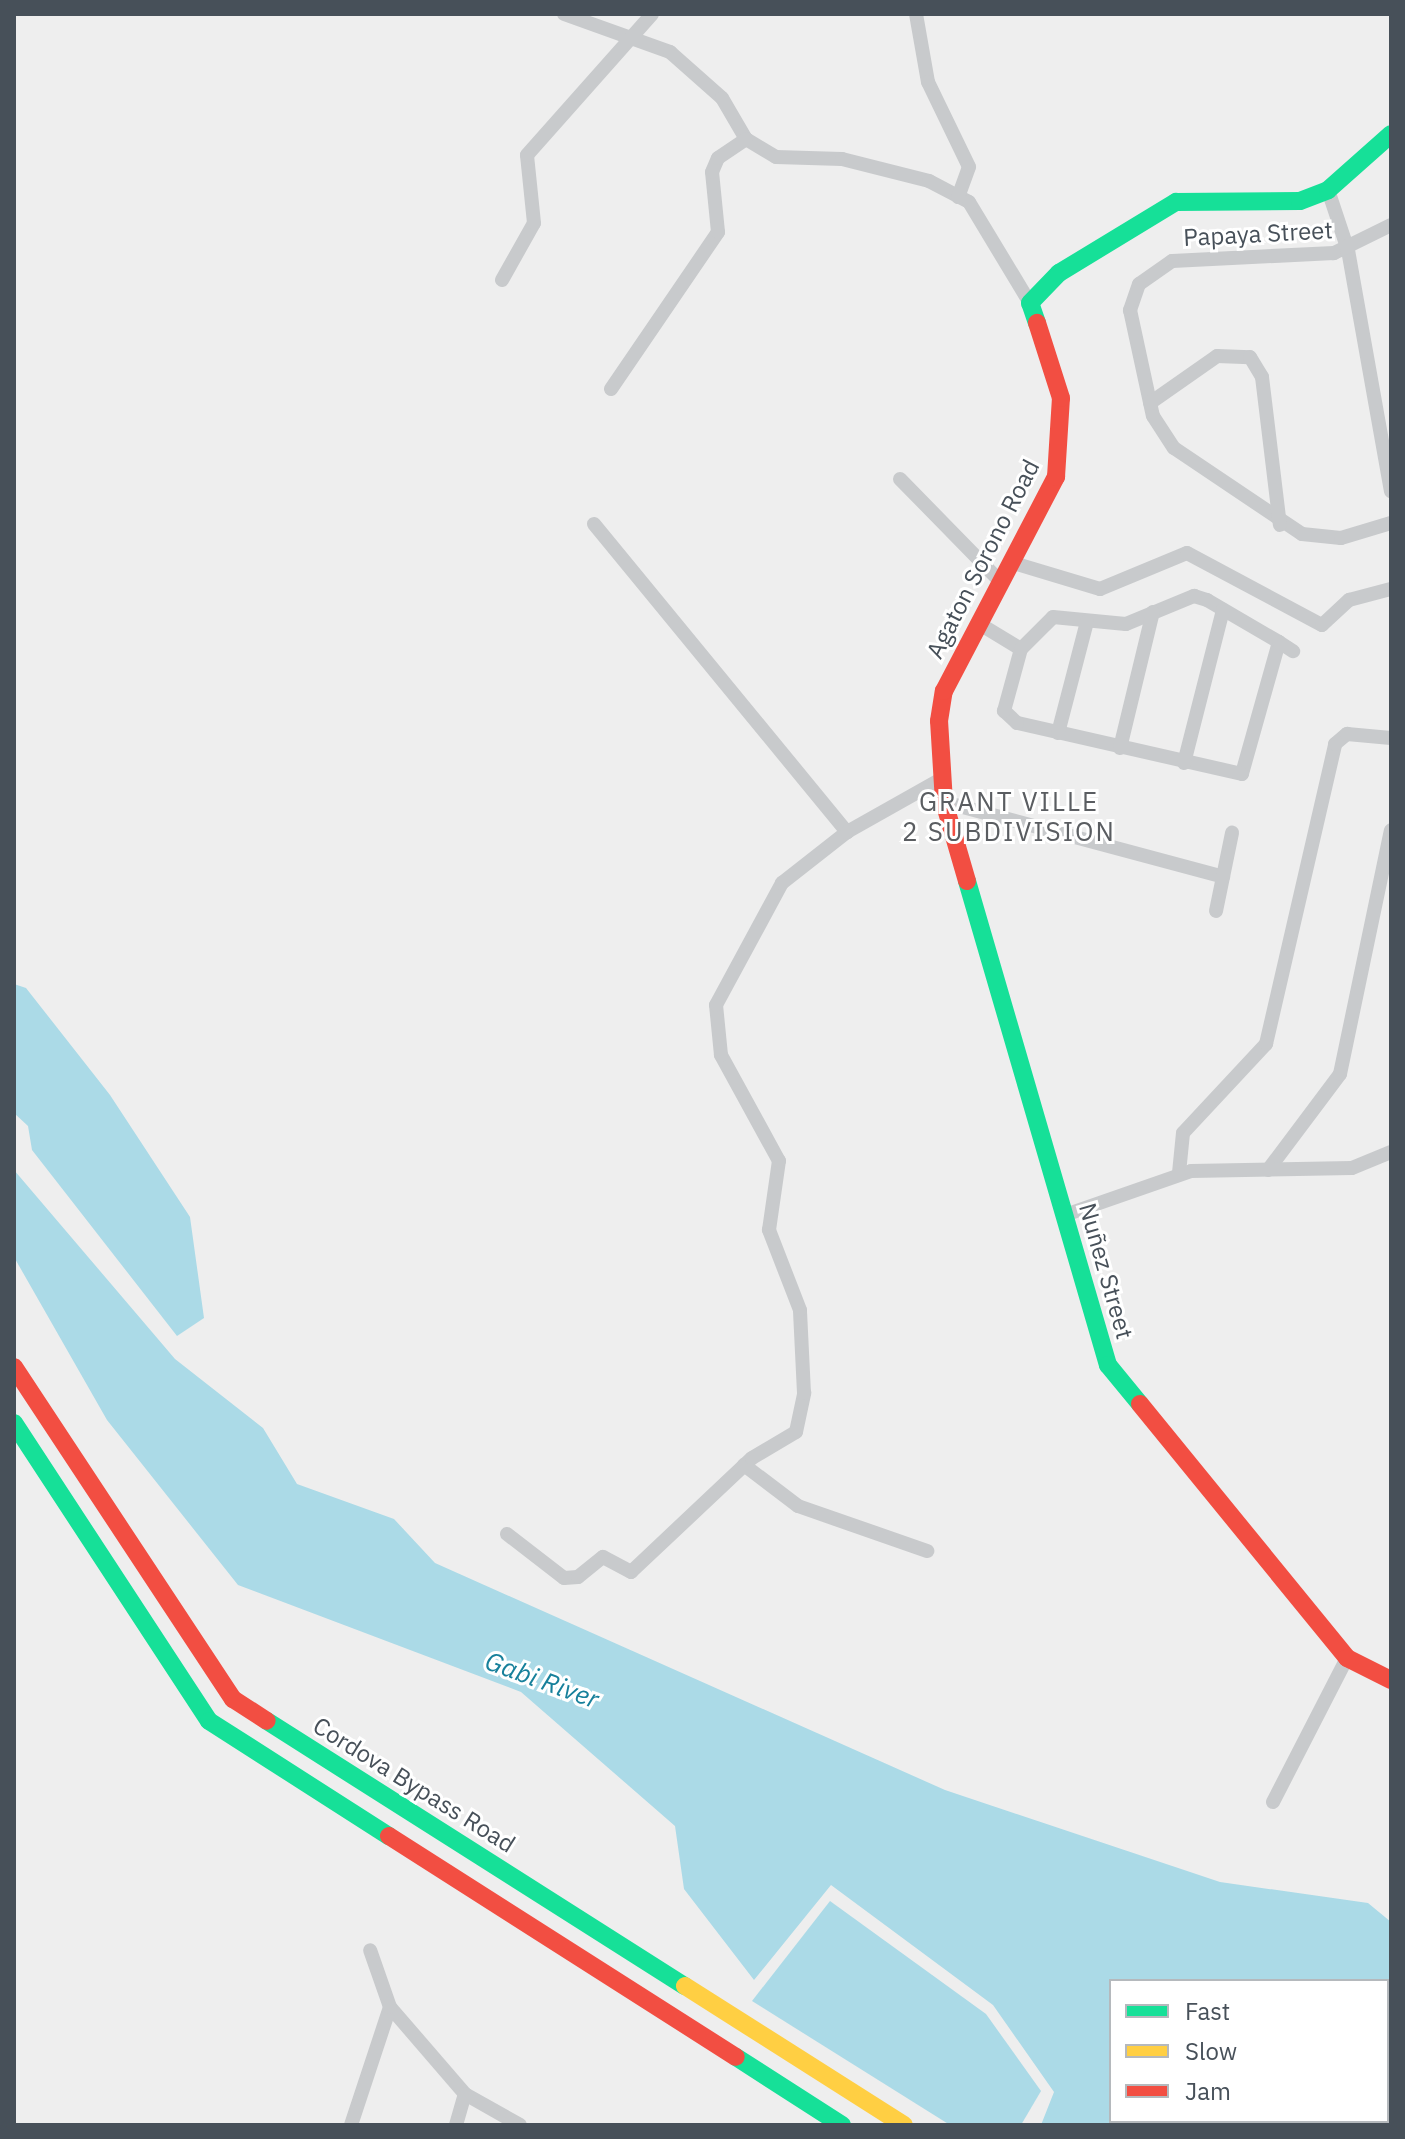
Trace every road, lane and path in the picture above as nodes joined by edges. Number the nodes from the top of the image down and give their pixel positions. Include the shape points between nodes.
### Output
1 (564, 14) edge
2 (652, 14) edge
3 (916, 14) edge
4 (628, 37) junction
5 (1391, 134) edge
6 (746, 139) junction
7 (1328, 190) junction
8 (958, 197) junction
9 (1391, 225) edge
10 (1348, 250) junction
11 (502, 280) dead end
12 (1030, 303) junction
13 (611, 389) dead end
14 (1150, 403) junction
15 (900, 479) dead end
16 (1391, 491) edge
17 (1391, 523) edge
18 (594, 524) dead end
19 (1280, 525) junction
20 (1010, 562) junction
21 (998, 579) junction
22 (1391, 589) edge
23 (1223, 610) junction
24 (1153, 612) junction
25 (1087, 622) junction
26 (978, 623) junction
27 (1279, 642) junction
28 (1021, 649) junction
29 (1293, 651) dead end
30 (1058, 733) junction
31 (1391, 738) edge
32 (1120, 748) junction
33 (1184, 763) junction
34 (941, 779) junction
35 (944, 802) junction
36 (1391, 830) edge
37 (847, 832) junction
38 (1232, 833) dead end
39 (1223, 877) junction
40 (1386, 886) edge
41 (1216, 911) dead end
42 (1391, 1152) edge
43 (1268, 1170) junction
44 (1179, 1173) junction
45 (1065, 1215) junction
46 (14, 1367) edge
47 (14, 1423) edge
48 (744, 1465) junction
49 (507, 1534) dead end
50 (927, 1551) dead end
51 (1347, 1658) junction
52 (1391, 1680) edge
53 (1273, 1802) dead end
54 (370, 1950) dead end
55 (390, 2007) junction
56 (851, 2091) junction
57 (465, 2094) junction
58 (837, 2122) edge
59 (351, 2125) edge
60 (456, 2125) edge
61 (520, 2125) edge
62 (904, 2125) edge

1 - 4 street
2 - 4 street
3 - 8 street via 928,82 969,167
4 - 6 street via 670,52 722,98
4 - 11 street via 527,155 534,223
5 - 7 main road
6 - 8 street via 776,157 842,159 929,181
6 - 13 street via 718,158 712,172 718,232
7 - 10 street
7 - 12 main road via 1300,201 1176,202 1059,273
8 - 12 street via 995,239
9 - 10 street, Papaya Street
10 - 14 street, Papaya Street via 1182,258 1151,272 1134,293 1132,320
10 - 16 street
12 - 20 main road, Agaton Sorono Road via 1061,398 1062,435 1056,477
14 - 19 street via 1174,448
14 - 19 street via 1217,356 1250,357 1262,377
15 - 21 street
17 - 19 street via 1328,538
18 - 37 street
20 - 21 main road, Agaton Sorono Road
20 - 22 street via 1100,589 1187,553 1322,625 1349,600
21 - 26 main road, Agaton Sorono Road
23 - 24 street via 1194,596
23 - 27 street
23 - 33 street
24 - 25 street via 1126,624
24 - 32 street
25 - 28 street via 1046,619
25 - 30 street
26 - 28 street
26 - 34 main road, Agaton Sorono Road via 944,691
27 - 29 street
27 - 33 street via 1248,770
28 - 30 street via 1005,715
30 - 32 street
31 - 44 street via 1347,734 1335,744 1266,1044 1183,1133
32 - 33 street
34 - 35 main road, Nuñez Street
34 - 37 street
35 - 39 street
35 - 45 main road, Nuñez Street
36 - 40 street
37 - 48 street via 782,883 716,1005 721,1055 779,1161 769,1230 800,1310 804,1393 796,1432
38 - 39 street
39 - 41 street
40 - 43 street via 1340,1074
42 - 43 street via 1352,1168
43 - 44 street
44 - 45 street
45 - 51 main road, Nuñez Street via 1108,1365
46 - 56 main road, Cordova Bypass Road via 233,1699
47 - 58 main road via 209,1721
48 - 49 street via 631,1572 603,1557 578,1577 564,1578
48 - 50 street via 798,1506
51 - 52 main road, Nuñez Street
51 - 53 street
54 - 55 street
55 - 57 street
55 - 59 street
56 - 58 main road
56 - 62 main road, Cordova Bypass Road
57 - 60 street
57 - 61 street

